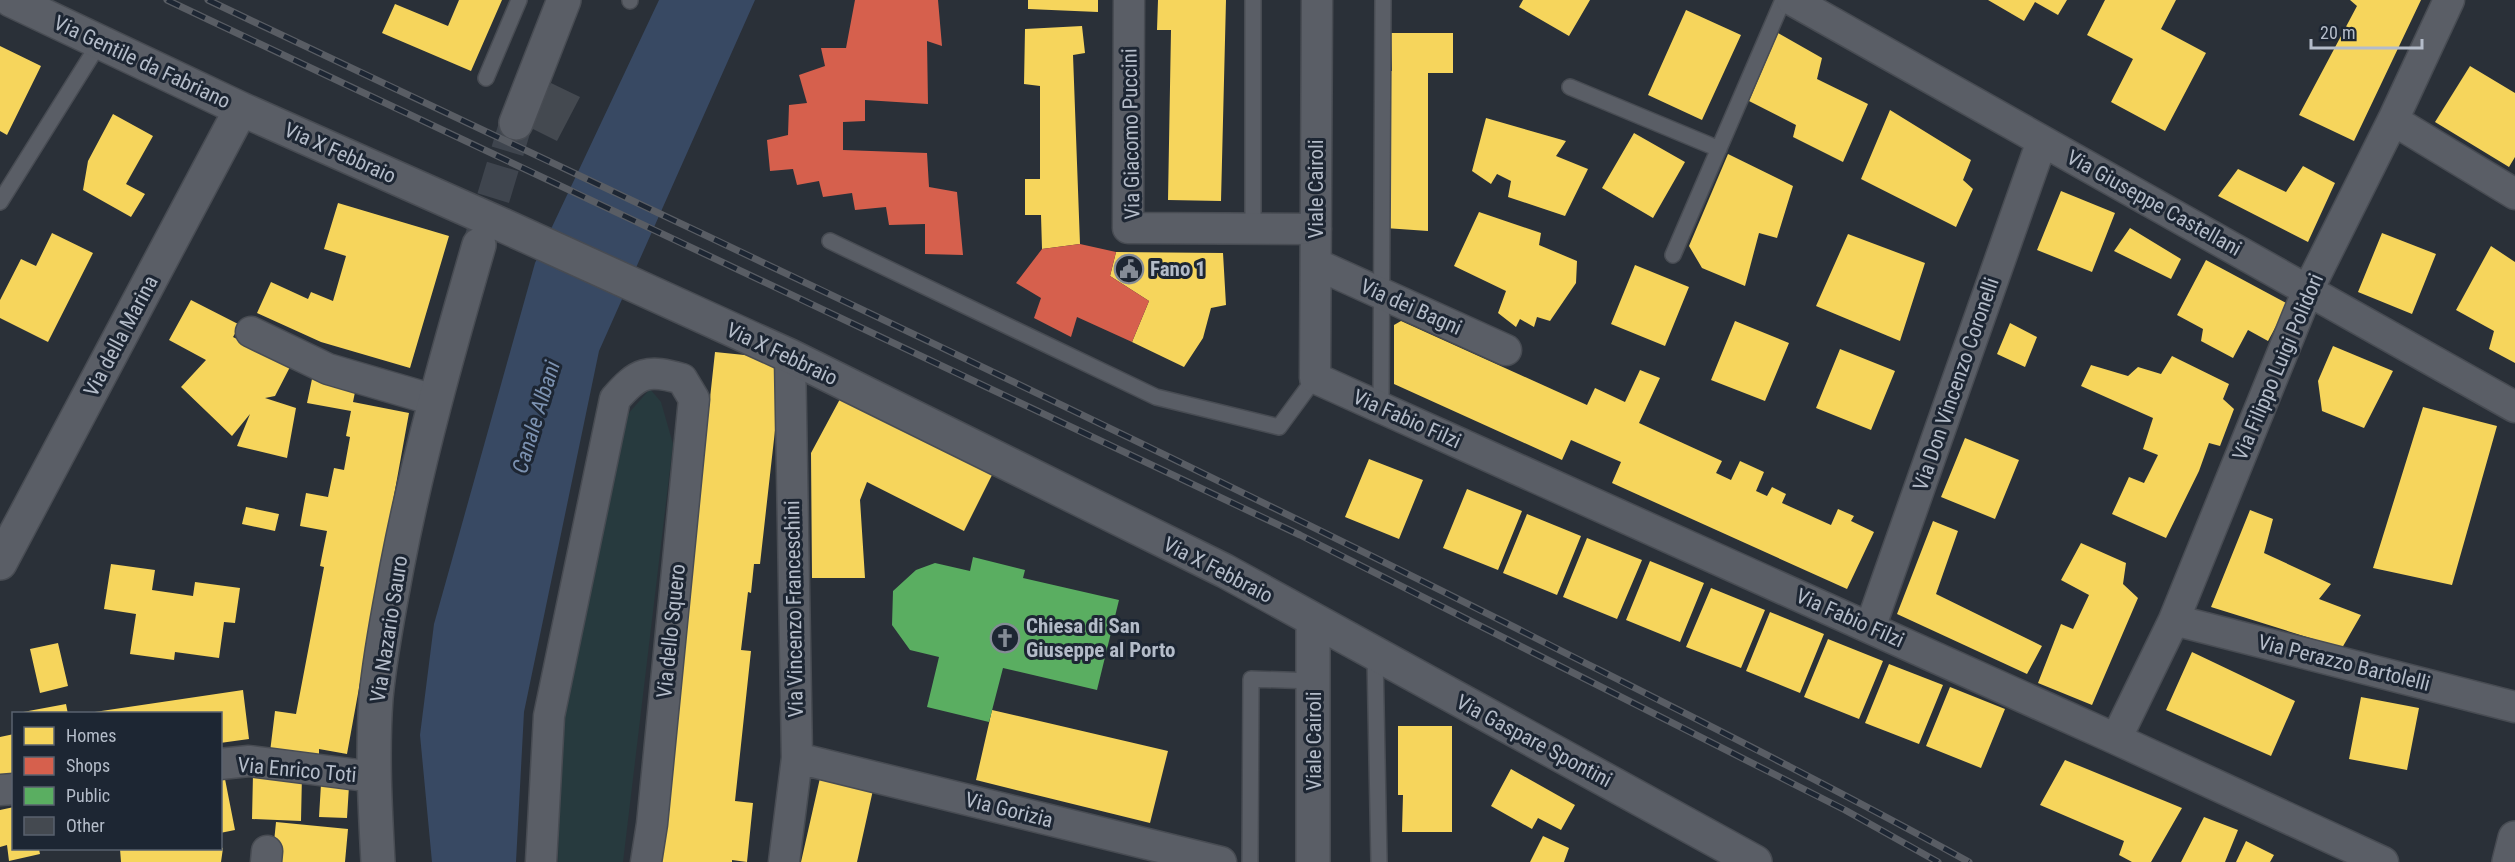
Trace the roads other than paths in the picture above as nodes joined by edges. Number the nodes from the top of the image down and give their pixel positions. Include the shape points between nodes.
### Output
1 (11, 0) edge
2 (519, 0) edge
3 (564, 0) edge
4 (1129, 0) edge
5 (1254, 0) edge
6 (1317, 0) edge
7 (1383, 0) edge
8 (1783, 0) edge
9 (2449, 0) edge
10 (1810, 4) edge
11 (100, 42) junction
12 (486, 78) dead end
13 (1570, 87) dead end
14 (241, 109) junction
15 (2394, 120) junction
16 (516, 123) tunnel mouth
17 (2042, 141) junction
18 (1719, 149) junction
19 (2515, 194) edge
20 (0, 202) edge
21 (1252, 229) junction
22 (1316, 229) junction
23 (489, 234) junction
24 (830, 241) dead end
25 (1673, 255) dead end
26 (1316, 264) junction
27 (2308, 290) junction
28 (1382, 293) junction
29 (251, 332) dead end
30 (1506, 350) dead end
31 (790, 356) junction
32 (1315, 378) junction
33 (434, 400) junction
34 (1381, 407) junction
35 (2515, 407) edge
36 (0, 562) edge
37 (1313, 620) junction
38 (2174, 620) junction
39 (1870, 628) junction
40 (1375, 656) junction
41 (1314, 681) junction
42 (2515, 707) edge
43 (2116, 739) junction
44 (797, 758) junction
45 (222, 764) edge
46 (374, 777) junction
47 (2515, 838) edge
48 (378, 862) edge
49 (541, 862) edge
50 (646, 862) edge
51 (784, 862) edge
52 (1221, 862) edge
53 (1250, 862) edge
54 (1313, 862) edge
55 (1379, 862) edge
56 (1755, 862) edge
57 (2383, 862) edge
58 (2509, 862) edge

1 - 11 street, Via Gentile da Fabriano
2 - 12 lane
3 - 16 street
4 - 21 street, Via Giacomo Puccini via 1128,228
5 - 21 lane
6 - 22 street, Viale Cairoli
7 - 28 lane
8 - 18 lane
9 - 15 street, Via Filippo Luigi Polidori
10 - 17 street, Via Giuseppe Castellani
11 - 14 street, Via Gentile da Fabriano
11 - 20 lane
13 - 18 lane
14 - 23 street, Via X Febbraio
14 - 36 street, Via della Marina
15 - 19 street
15 - 27 street, Via Filippo Luigi Polidori
17 - 27 street, Via Giuseppe Castellani
17 - 39 street, Via Don Vincenzo Coronelli
18 - 25 lane
21 - 22 street, Via Giacomo Puccini
22 - 26 street, Viale Cairoli
23 - 31 street, Via X Febbraio via 669,302
23 - 33 street, Via Nazario Sauro
24 - 32 lane via 1156,398 1279,427
26 - 28 street, Via dei Bagni
26 - 32 street, Viale Cairoli
27 - 35 street, Via Giuseppe Castellani
27 - 38 street, Via Filippo Luigi Polidori
28 - 30 street, Via dei Bagni
28 - 34 lane
29 - 33 street via 328,369
31 - 37 street, Via X Febbraio via 1225,571
31 - 44 street, Via Vincenzo Franceschini
32 - 34 street, Via Fabio Filzi
33 - 46 street, Via Nazario Sauro via 388,613 376,698
34 - 39 street, Via Fabio Filzi
37 - 40 street, Via Gaspare Spontini
37 - 41 street, Viale Cairoli
38 - 42 street, Via Perazzo Bartolelli
38 - 43 street, Via Filippo Luigi Polidori
39 - 43 street, Via Fabio Filzi
40 - 55 lane
40 - 56 street, Via Gaspare Spontini
41 - 53 lane via 1251,679
41 - 54 street, Viale Cairoli
43 - 57 street, Via Fabio Filzi
44 - 51 street, Via Vincenzo Franceschini
44 - 52 street, Via Gorizia
45 - 46 street, Via Enrico Toti via 249,760
46 - 48 street, Via Nazario Sauro
47 - 58 street
49 - 50 street, Via dello Squero via 549,716 615,399 632,380 659,372 682,379 694,399

